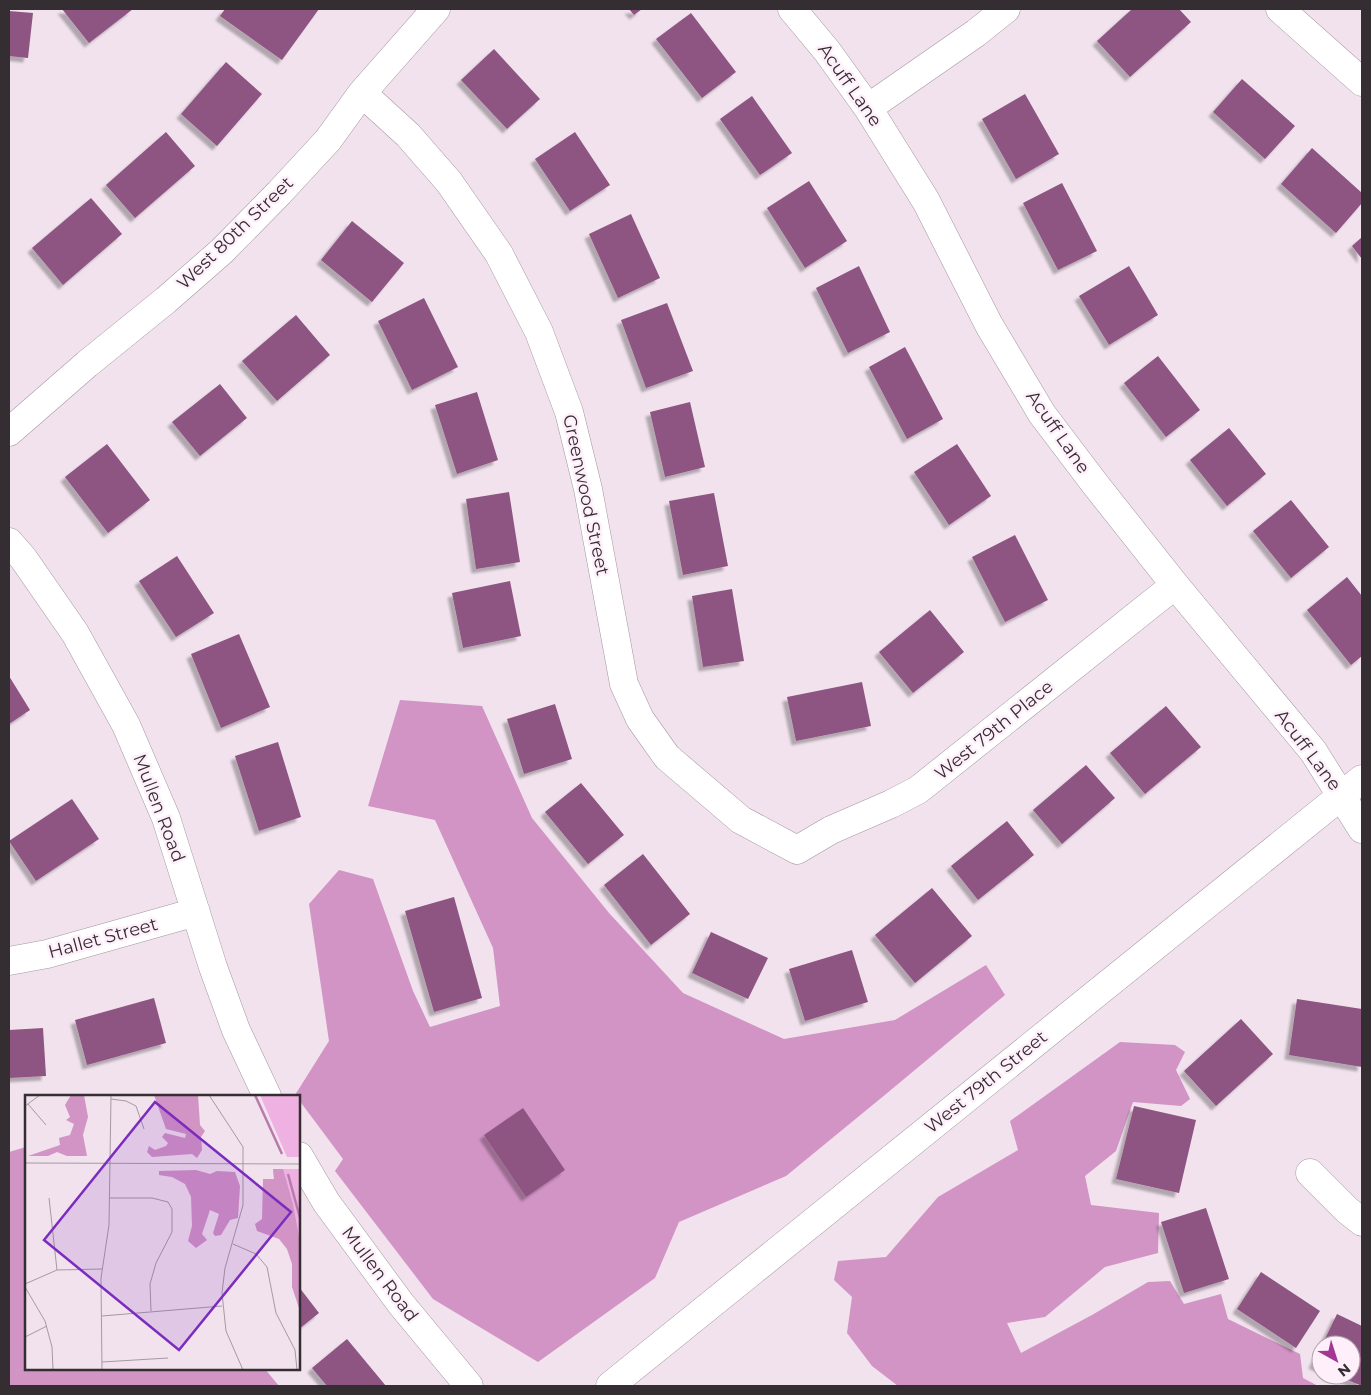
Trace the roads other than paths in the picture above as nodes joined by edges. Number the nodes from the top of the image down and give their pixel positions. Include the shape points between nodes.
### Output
1 (436, 9) edge
2 (792, 9) edge
3 (1006, 9) edge
4 (1280, 9) edge
5 (1362, 82) edge
6 (362, 94) junction
7 (868, 108) junction
8 (9, 432) edge
9 (9, 542) edge
10 (1175, 585) junction
11 (1362, 779) edge
12 (1341, 796) junction
13 (1362, 828) edge
14 (797, 850) joint
15 (196, 912) junction
16 (9, 961) edge
17 (267, 1095) edge
18 (300, 1158) edge
19 (1310, 1173) dead end
20 (1362, 1222) edge
21 (469, 1386) edge
22 (610, 1386) edge

1 - 6 street, West 80th Street
2 - 7 street, Acuff Lane
3 - 7 street
4 - 5 street
6 - 8 street, West 80th Street via 328,140 222,251
6 - 14 street, Greenwood Street via 408,135 449,182 499,254 539,332 569,412 588,489 624,684 640,719 667,757 741,820
7 - 10 street, Acuff Lane via 926,202 989,325 1042,414
9 - 15 street, Mullen Road via 75,634 126,725 166,818
10 - 12 street, Acuff Lane via 1313,751
10 - 14 street, West 79th Place via 918,790
11 - 12 street, West 79th Street
12 - 13 street, Acuff Lane
12 - 22 street, West 79th Street
15 - 16 street, Hallet Street via 47,954
15 - 17 street, Mullen Road via 236,1030
18 - 21 street, Mullen Road via 326,1202 395,1296
19 - 20 street

